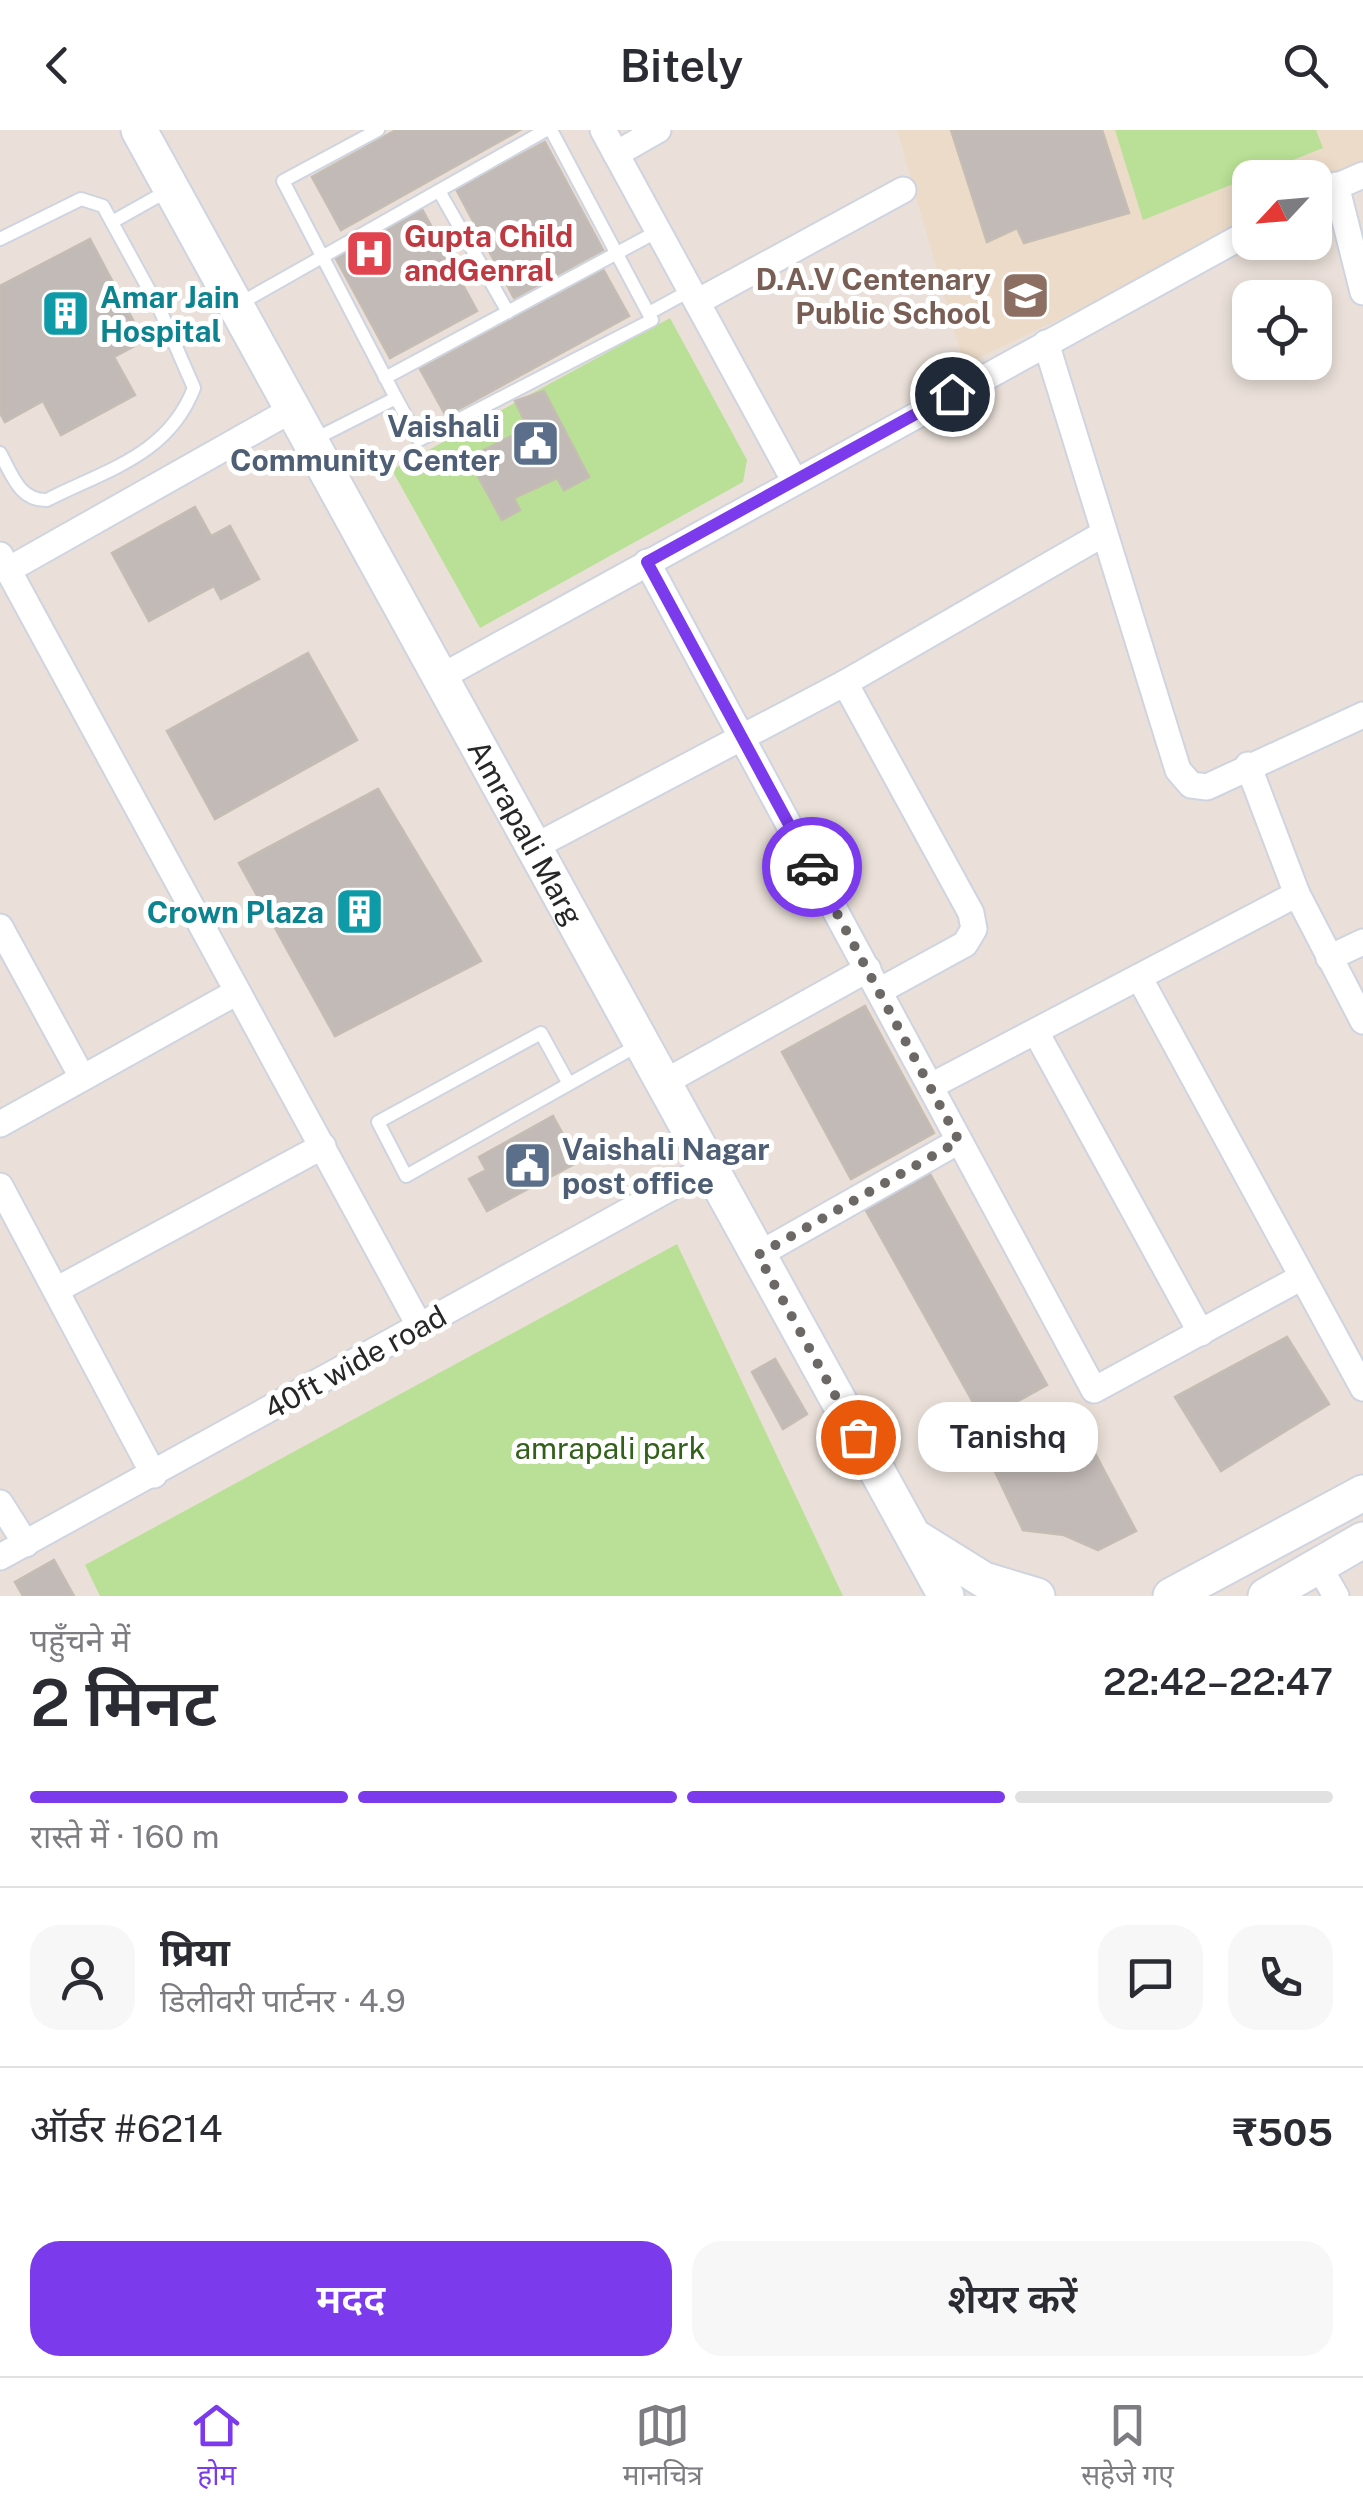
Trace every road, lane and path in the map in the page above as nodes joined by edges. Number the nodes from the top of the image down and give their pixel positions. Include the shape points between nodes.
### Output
1 (140, 130) edge
2 (378, 130) edge
3 (548, 130) edge
4 (603, 130) edge
5 (658, 130) edge
6 (616, 154) junction
7 (1363, 175) edge
8 (172, 188) junction
9 (1332, 188) edge
10 (904, 190) dead end
11 (439, 191) junction
12 (1332, 210) edge
13 (112, 222) junction
14 (658, 230) junction
15 (0, 238) edge
16 (1232, 242) edge
17 (616, 253) junction
18 (322, 257) junction
19 (1363, 292) edge
20 (694, 296) junction
21 (236, 306) junction
22 (508, 312) junction
23 (649, 313) junction
24 (1046, 343) junction
25 (386, 378) junction
26 (396, 398) junction
27 (292, 409) junction
28 (311, 442) junction
29 (0, 453) edge
30 (794, 480) junction
31 (1104, 534) junction
32 (4, 562) edge
33 (647, 562) junction
34 (441, 677) junction
35 (846, 683) junction
36 (1363, 715) edge
37 (740, 737) junction
38 (1248, 765) junction
39 (534, 847) junction
40 (1297, 894) junction
41 (0, 927) edge
42 (1363, 942) edge
43 (1329, 958) junction
44 (1139, 977) junction
45 (874, 980) junction
46 (237, 992) junction
47 (1363, 1021) edge
48 (1037, 1034) junction
49 (642, 1043) junction
50 (82, 1077) junction
51 (665, 1082) junction
52 (568, 1084) junction
53 (931, 1086) junction
54 (0, 1124) edge
55 (959, 1141) junction
56 (323, 1146) junction
57 (710, 1166) junction
58 (0, 1186) edge
59 (758, 1255) junction
60 (1302, 1277) junction
61 (56, 1290) junction
62 (419, 1325) junction
63 (1201, 1334) junction
64 (1363, 1388) edge
65 (154, 1475) junction
66 (1363, 1493) edge
67 (0, 1502) edge
68 (913, 1535) junction
69 (1363, 1540) edge
70 (26, 1544) junction
71 (0, 1558) edge
72 (1318, 1565) junction
73 (920, 1596) edge
74 (946, 1596) edge
75 (1037, 1596) edge
76 (1171, 1596) edge
77 (1266, 1596) edge
78 (1336, 1596) edge

1 - 8 street, Amrapali Marg
2 - 18 lane via 284,181
3 - 11 lane
3 - 17 lane
4 - 6 street
5 - 6 street
6 - 14 street
7 - 9 street
8 - 13 lane
8 - 21 street, Amrapali Marg
10 - 20 street
11 - 18 lane
11 - 22 lane
12 - 19 street
13 - 15 lane via 103,206 81,199
13 - 29 lane via 194,388 183,416 161,442 47,500 21,492
14 - 17 lane
14 - 20 street
16 - 24 street
17 - 22 lane
17 - 23 lane
18 - 21 lane
18 - 25 lane
20 - 23 lane
20 - 30 street
21 - 27 street, Amrapali Marg
22 - 25 lane
23 - 26 lane via 652,320 419,440
24 - 30 street
24 - 31 street
25 - 26 lane
26 - 28 lane
27 - 28 street, Amrapali Marg
27 - 32 street
28 - 34 street, Amrapali Marg
30 - 33 street
31 - 35 street
31 - 38 street via 1178,770 1191,785 1207,787
32 - 46 street
33 - 34 street
33 - 37 street
34 - 39 street, Amrapali Marg
35 - 37 street
35 - 45 street via 972,912 974,929 965,944
36 - 38 street
37 - 39 street
37 - 45 street
38 - 40 street
39 - 49 street, Amrapali Marg
40 - 43 street
40 - 44 street
41 - 50 street
42 - 43 street
43 - 47 street
44 - 48 street
44 - 60 street
45 - 51 street
45 - 53 street
46 - 50 street
46 - 56 street
48 - 53 street
48 - 63 street
49 - 51 street, Amrapali Marg
49 - 52 lane
50 - 54 street
51 - 57 street, Amrapali Marg
52 - 52 lane via 541,1033 378,1122 406,1176
53 - 55 street
55 - 59 street
55 - 63 street via 1094,1390
56 - 61 street
56 - 62 street
57 - 59 street, Amrapali Marg
57 - 62 street, 40ft wide road
58 - 61 street
59 - 68 street, Amrapali Marg
60 - 63 street
60 - 64 street
61 - 65 street
62 - 65 street, 40ft wide road
65 - 70 street, 40ft wide road
66 - 76 street
67 - 70 street
68 - 73 street
68 - 74 street, Amrapali Marg
68 - 75 street via 984,1580
69 - 72 street
70 - 71 street, 40ft wide road
72 - 77 street
72 - 78 street

